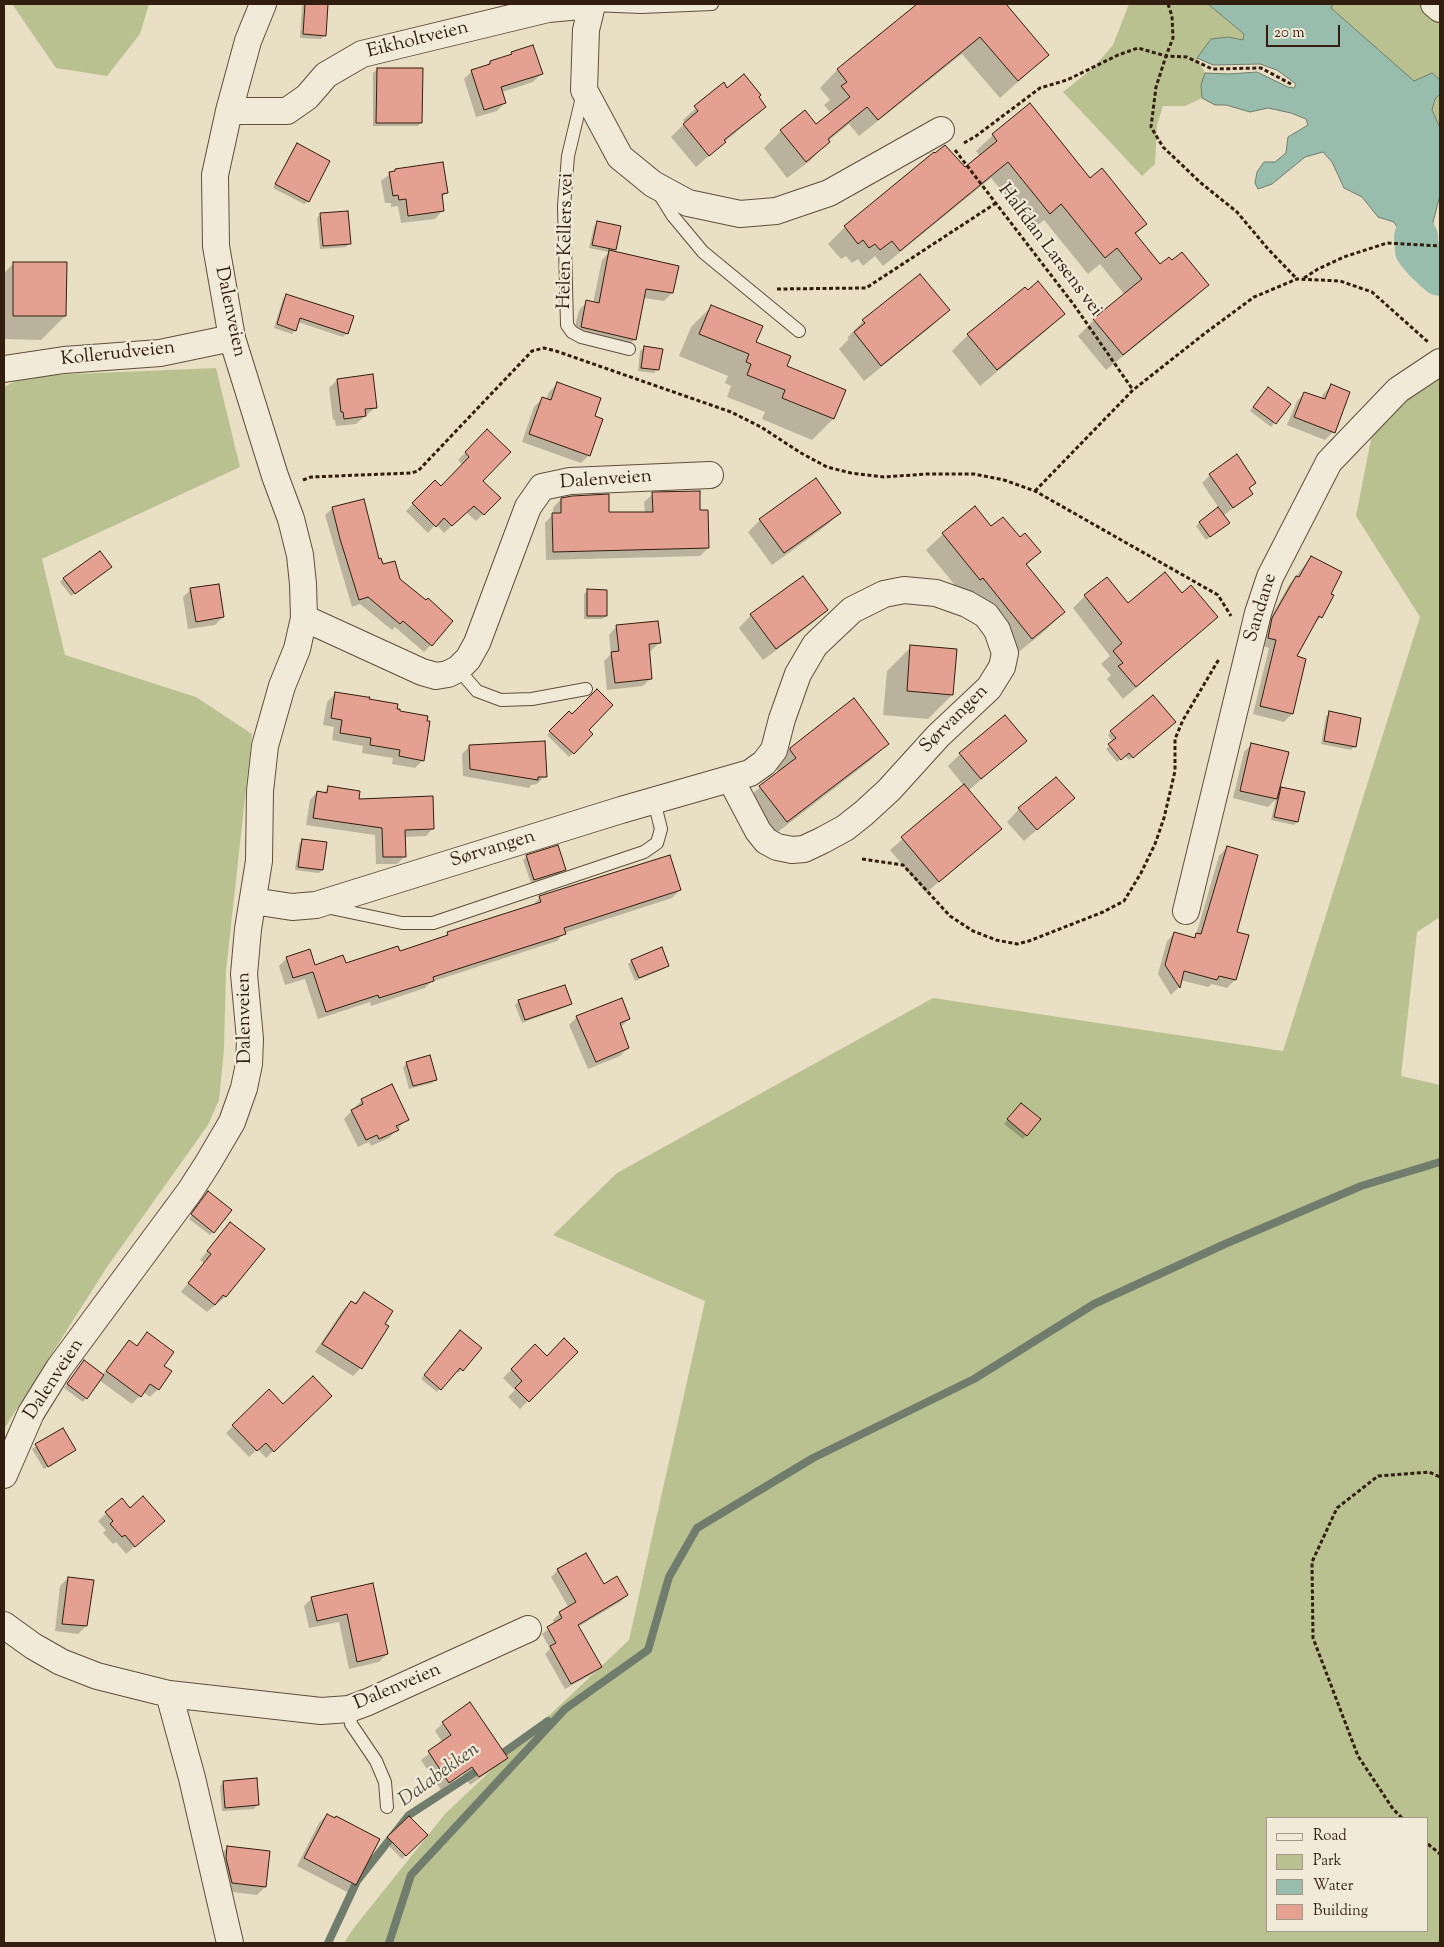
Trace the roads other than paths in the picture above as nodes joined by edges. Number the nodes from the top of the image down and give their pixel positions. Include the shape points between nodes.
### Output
1 (263, 4) edge
2 (712, 4) edge
3 (1434, 4) edge
4 (592, 5) edge
5 (1440, 9) edge
6 (584, 90) junction
7 (229, 111) junction
8 (948, 139) road end
9 (653, 184) junction
10 (799, 331) dead end
11 (232, 338) junction
12 (629, 349) dead end
13 (1437, 355) edge
14 (4, 369) edge
15 (710, 475) dead end
16 (304, 618) junction
17 (458, 669) junction
18 (586, 689) dead end
19 (731, 780) junction
20 (654, 801) junction
21 (254, 901) junction
22 (316, 905) junction
23 (1186, 911) dead end
24 (4, 1475) edge
25 (4, 1625) edge
26 (528, 1629) dead end
27 (169, 1694) junction
28 (349, 1709) junction
29 (387, 1807) dead end
30 (230, 1943) edge

1 - 7 street, Dalenveien via 248,42
2 - 4 lane
3 - 5 street
4 - 6 street, Helen Kellers vei via 586,30
4 - 7 street, Eikholtveien via 548,9 362,54 326,75 307,97 287,111
6 - 9 street, Helen Kellers vei via 620,158
6 - 12 lane, Helen Kellers vei via 568,156 564,206 567,325 580,336
7 - 11 street, Dalenveien via 216,175 216,246
8 - 9 street, Helen Kellers vei via 829,193 776,210 740,214 688,203
9 - 10 lane via 702,252
11 - 14 street, Kollerudveien via 160,353 64,360
11 - 16 street, Dalenveien via 291,519 300,555
13 - 23 street, Sandane via 1328,462 1270,577 1258,614
15 - 17 street, Dalenveien via 570,481 542,487 528,507 477,643
16 - 17 street via 422,672 436,676
16 - 21 street, Dalenveien via 297,649 279,694 264,746
17 - 18 lane via 477,691 501,700 532,699
19 - 19 street, Sørvangen via 750,773 774,750 798,674 815,645 852,610 884,594 904,590 936,593 986,615 997,630 1005,653 1002,667 989,688 938,736 889,790 864,813 830,836 804,849 792,850 766,841
19 - 20 street, Sørvangen
20 - 22 street, Sørvangen
20 - 22 lane via 662,829 657,842 644,852 433,923 402,923
21 - 22 street, Sørvangen via 292,907
21 - 24 street, Dalenveien via 244,974 249,1064 232,1122 190,1192 59,1368 31,1413
25 - 27 street, Dalenveien via 62,1662 98,1676
26 - 28 street, Dalenveien via 408,1686
27 - 28 street, Dalenveien via 320,1711
27 - 30 street
28 - 29 lane via 351,1724 376,1761 385,1782

